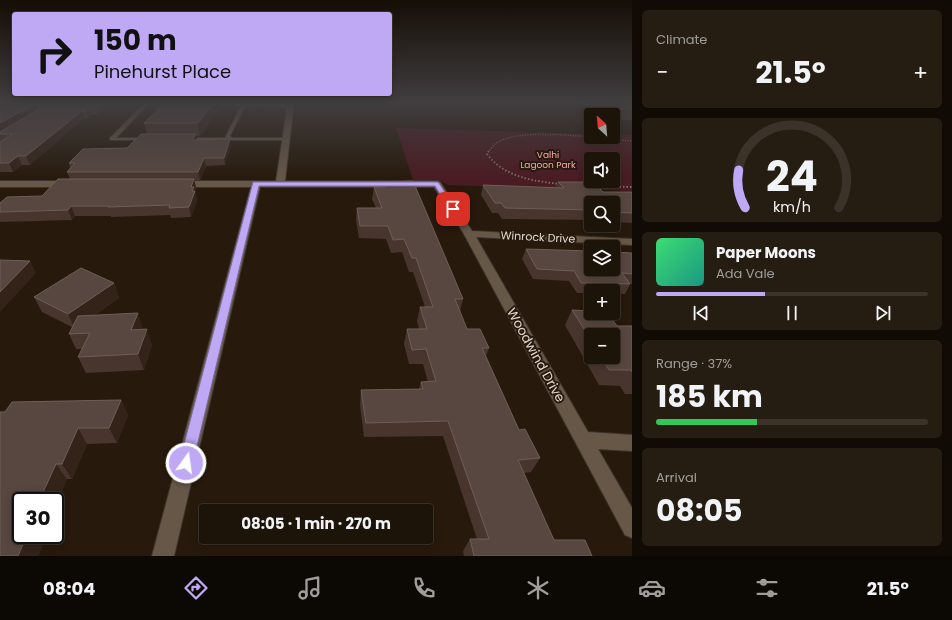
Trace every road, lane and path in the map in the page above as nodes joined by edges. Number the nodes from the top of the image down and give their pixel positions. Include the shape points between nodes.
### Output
1 (123, 128) edge
2 (232, 128) edge
3 (287, 128) edge
4 (152, 139) edge
5 (184, 139) edge
6 (232, 139) junction
7 (286, 139) junction
8 (632, 141) edge
9 (0, 184) edge
10 (80, 184) edge
11 (168, 184) edge
12 (256, 184) junction
13 (280, 184) junction
14 (564, 184) edge
15 (620, 186) edge
16 (632, 187) edge
17 (469, 234) junction
18 (632, 242) edge
19 (583, 440) junction
20 (632, 443) edge
21 (632, 528) edge
22 (163, 556) edge

1 - 4 lane via 112,139
2 - 6 lane via 227,137
3 - 7 street
5 - 6 lane
6 - 7 lane
7 - 13 street
8 - 14 path via 527,135 504,139 488,149 489,159 502,169 529,179
9 - 10 street
11 - 12 street
12 - 13 street
12 - 22 street
13 - 17 street, Woodwind Drive via 437,184
15 - 16 path
17 - 18 street, Winrock Drive
17 - 19 street, Woodwind Drive
19 - 20 street
19 - 21 street, Woodwind Drive

